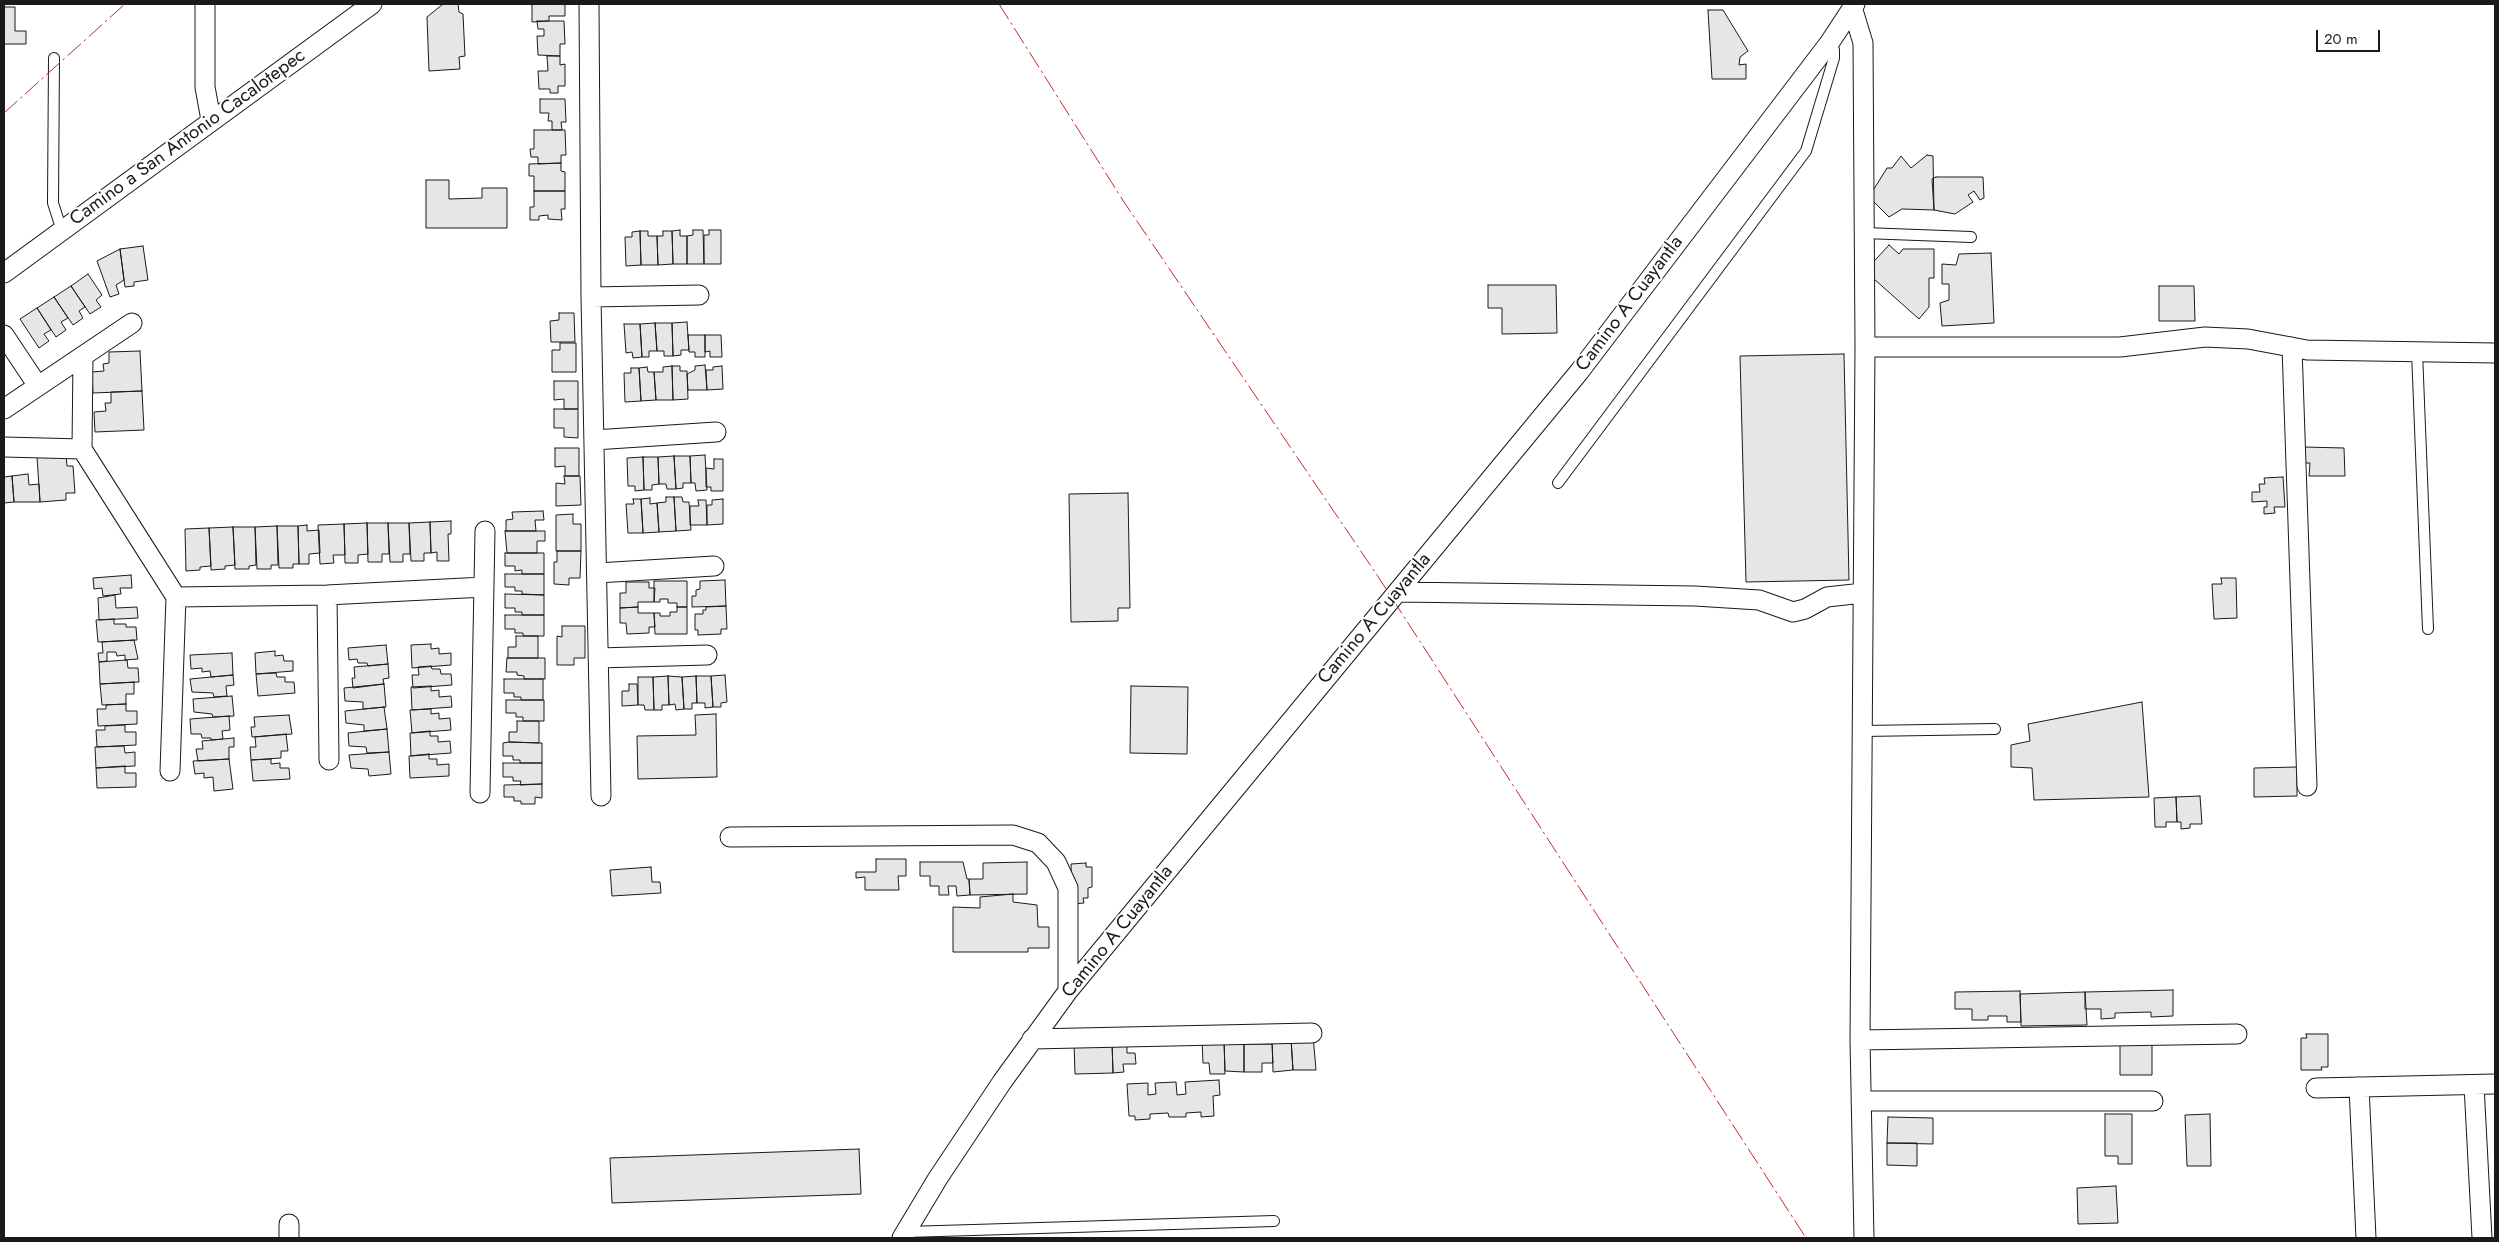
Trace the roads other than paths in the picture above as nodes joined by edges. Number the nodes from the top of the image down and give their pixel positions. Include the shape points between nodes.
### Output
1 (205, 4) edge
2 (372, 4) edge
3 (589, 4) edge
4 (1853, 6) edge
5 (348, 12) edge
6 (1830, 42) junction
7 (54, 58) dead end
8 (211, 120) junction
9 (62, 231) junction
10 (1864, 233) junction
11 (1971, 238) dead end
12 (4, 273) edge
13 (699, 295) dead end
14 (591, 297) junction
15 (132, 323) dead end
16 (4, 335) edge
17 (1865, 347) junction
18 (2292, 347) junction
19 (2417, 352) junction
20 (2495, 353) edge
21 (83, 356) junction
22 (38, 386) junction
23 (4, 407) edge
24 (716, 432) dead end
25 (594, 440) junction
26 (4, 447) edge
27 (82, 449) junction
28 (1558, 483) dead end
29 (485, 531) dead end
30 (714, 566) dead end
31 (597, 572) junction
32 (484, 587) junction
33 (1398, 592) junction
34 (1863, 593) junction
35 (327, 595) junction
36 (176, 597) junction
37 (2428, 629) dead end
38 (707, 656) dead end
39 (598, 658) junction
40 (1995, 729) dead end
41 (1862, 731) junction
42 (329, 760) dead end
43 (170, 772) dead end
44 (2307, 786) dead end
45 (480, 794) dead end
46 (601, 796) dead end
47 (730, 837) dead end
48 (1068, 991) junction
49 (1312, 1033) dead end
50 (2236, 1034) dead end
51 (1032, 1040) junction
52 (1860, 1040) junction
53 (2495, 1084) edge
54 (2474, 1085) junction
55 (2359, 1087) junction
56 (2316, 1088) dead end
57 (1861, 1101) junction
58 (2153, 1101) dead end
59 (1274, 1221) dead end
60 (904, 1235) edge
61 (1864, 1238) edge
62 (2366, 1238) edge
63 (2482, 1238) edge

1 - 8 street via 205,87
2 - 5 street, Camino a San Antonio Cacalotepec
3 - 14 street
4 - 6 street, Camino A Cuayantla
4 - 10 street via 1863,43
5 - 8 street, Camino a San Antonio Cacalotepec
6 - 28 lane via 1834,58 1806,151
6 - 33 street, Camino A Cuayantla via 1579,372
7 - 9 lane via 51,172 53,203
8 - 9 street, Camino a San Antonio Cacalotepec
9 - 12 street, Camino a San Antonio Cacalotepec
10 - 11 lane
10 - 17 street
13 - 14 street
14 - 25 street
15 - 21 street
16 - 22 street
17 - 18 street via 2120,348 2205,337
17 - 34 street
18 - 19 street
18 - 44 street
19 - 20 street
19 - 37 lane
21 - 22 street
21 - 27 street
22 - 23 street
24 - 25 street
25 - 31 street
26 - 27 street
27 - 36 street
29 - 32 street
30 - 31 street
31 - 39 street
32 - 35 street
32 - 45 street
33 - 34 street via 1695,596 1759,600 1793,612 1827,597
33 - 48 street, Camino A Cuayantla
34 - 41 street
35 - 36 street
35 - 42 street
36 - 43 street
38 - 39 street
39 - 46 street
40 - 41 lane
41 - 52 street
47 - 48 street via 1013,835 1038,843 1056,862 1068,888
48 - 51 street, Camino A Cuayantla
49 - 51 street
50 - 52 street
51 - 60 street, Camino A Cuayantla via 938,1178
52 - 57 street
53 - 54 street
54 - 55 street
54 - 63 street
55 - 56 street
55 - 62 street
57 - 58 street
57 - 61 street
59 - 60 lane

